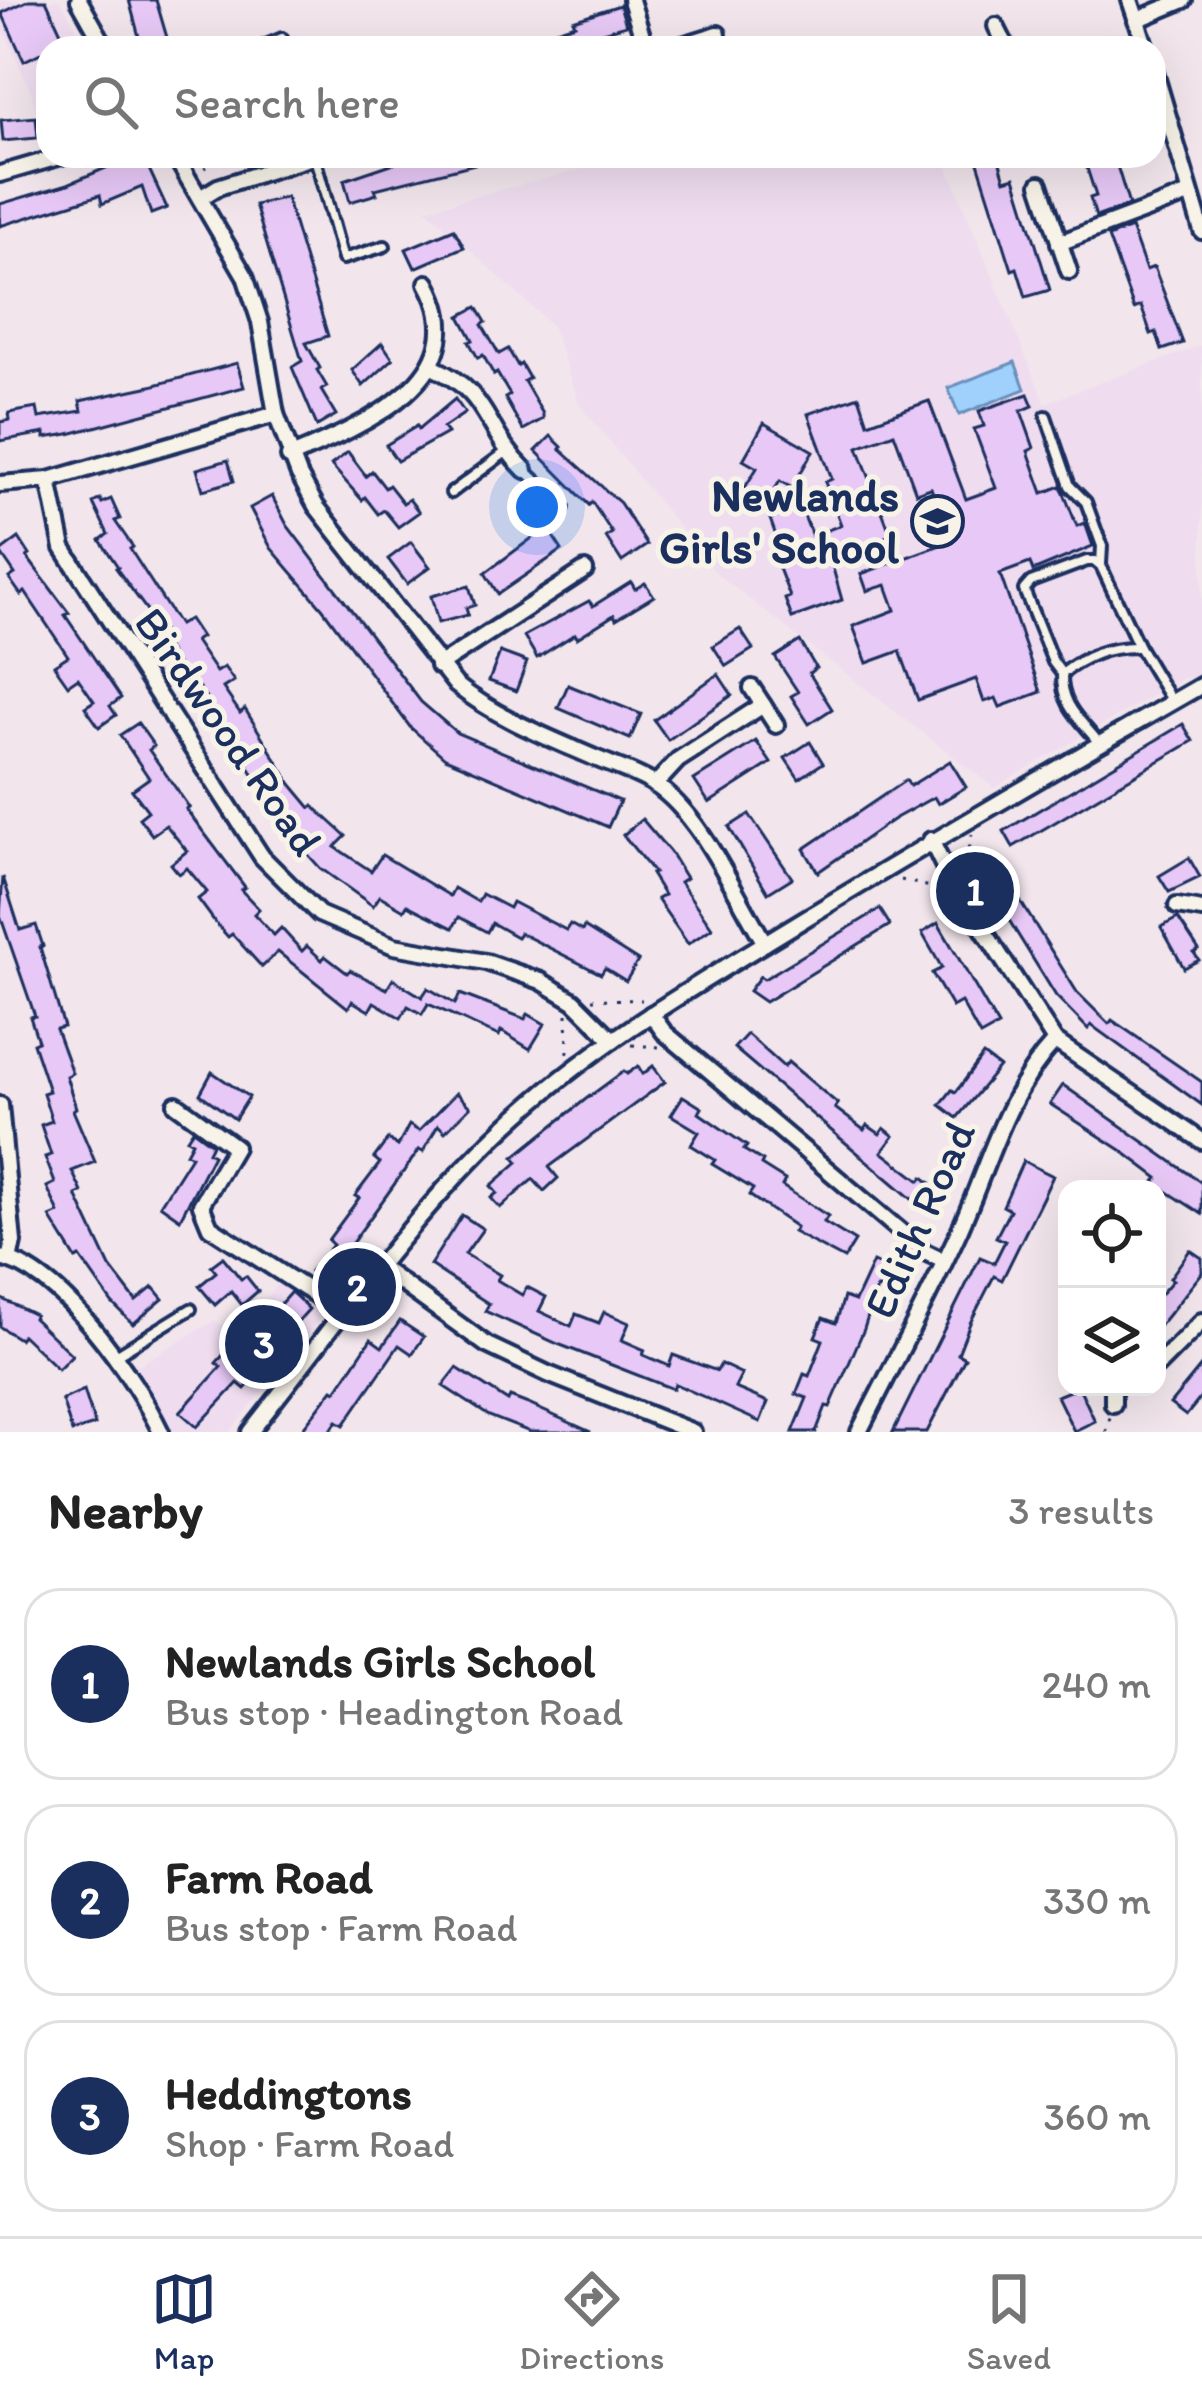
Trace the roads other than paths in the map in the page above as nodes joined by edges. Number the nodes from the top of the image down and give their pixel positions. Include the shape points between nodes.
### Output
1 (79, 0) edge
2 (631, 0) edge
3 (1130, 0) edge
4 (1184, 0) edge
5 (1136, 20) junction
6 (996, 26) dead end
7 (718, 34) dead end
8 (99, 36) edge
9 (642, 36) edge
10 (714, 36) edge
11 (1001, 36) edge
12 (1142, 36) edge
13 (1166, 126) edge
14 (36, 164) edge
15 (182, 168) edge
16 (270, 168) edge
17 (318, 168) edge
18 (0, 174) edge
19 (1040, 184) dead end
20 (1189, 194) junction
21 (200, 198) junction
22 (1202, 231) edge
23 (1059, 243) junction
24 (385, 246) dead end
25 (1069, 271) dead end
26 (427, 283) dead end
27 (430, 366) junction
28 (276, 414) junction
29 (1046, 416) dead end
30 (506, 452) junction
31 (290, 457) junction
32 (525, 470) joint
33 (49, 480) junction
34 (0, 484) edge
35 (451, 493) dead end
36 (564, 507) dead end
37 (1101, 566) junction
38 (585, 570) dead end
39 (1139, 647) junction
40 (438, 666) junction
41 (1062, 674) junction
42 (1202, 685) edge
43 (752, 688) dead end
44 (1172, 702) junction
45 (763, 705) junction
46 (776, 725) dead end
47 (1100, 744) junction
48 (656, 785) junction
49 (932, 840) junction
50 (1177, 906) dead end
51 (1202, 910) edge
52 (765, 943) junction
53 (651, 1014) junction
54 (1055, 1041) junction
55 (610, 1042) junction
56 (176, 1104) dead end
57 (0, 1105) edge
58 (1202, 1141) edge
59 (5, 1260) edge
60 (944, 1261) junction
61 (381, 1268) junction
62 (190, 1309) dead end
63 (345, 1314) junction
64 (1202, 1321) edge
65 (116, 1355) junction
66 (1166, 1357) edge
67 (1113, 1396) edge
68 (1113, 1404) dead end
69 (161, 1432) edge
70 (250, 1432) edge
71 (693, 1432) edge
72 (860, 1432) edge

1 - 8 street
2 - 9 street
3 - 5 street
4 - 5 street
5 - 12 street
6 - 11 street
7 - 10 street
13 - 20 street
14 - 18 street
15 - 21 street
16 - 21 street
17 - 24 lane via 343,259
19 - 23 street
20 - 22 street
20 - 23 street
21 - 28 street via 245,276
23 - 25 street
26 - 27 street via 442,332
27 - 30 street via 474,394
27 - 31 street via 389,406
28 - 31 street
28 - 33 street
29 - 37 lane via 1070,486 1086,502
30 - 32 street
30 - 35 lane
31 - 40 street via 316,506
32 - 36 lane
33 - 34 street
33 - 55 street, Birdwood Road via 63,548 262,856 319,914 394,946 541,981 574,1001
37 - 39 lane
37 - 41 lane via 1087,561 1025,585
38 - 40 street
39 - 41 lane via 1118,646
39 - 44 lane
40 - 48 street via 480,704
41 - 47 lane via 1073,716
42 - 44 street
43 - 45 street
44 - 47 street
45 - 46 street
45 - 48 street via 678,760
47 - 49 street
48 - 52 street via 698,830
49 - 52 street
49 - 54 street
50 - 51 street
52 - 53 street
53 - 55 street
53 - 60 street
54 - 58 street
54 - 60 street, Edith Road via 1002,1119
55 - 61 street via 505,1127
56 - 63 street via 236,1147 201,1204 210,1227
57 - 59 street via 13,1242
59 - 65 street via 40,1278
60 - 72 street, Edith Road
61 - 63 street
61 - 71 street via 487,1345
62 - 65 lane
63 - 70 street
64 - 66 street
65 - 69 street
67 - 68 street

